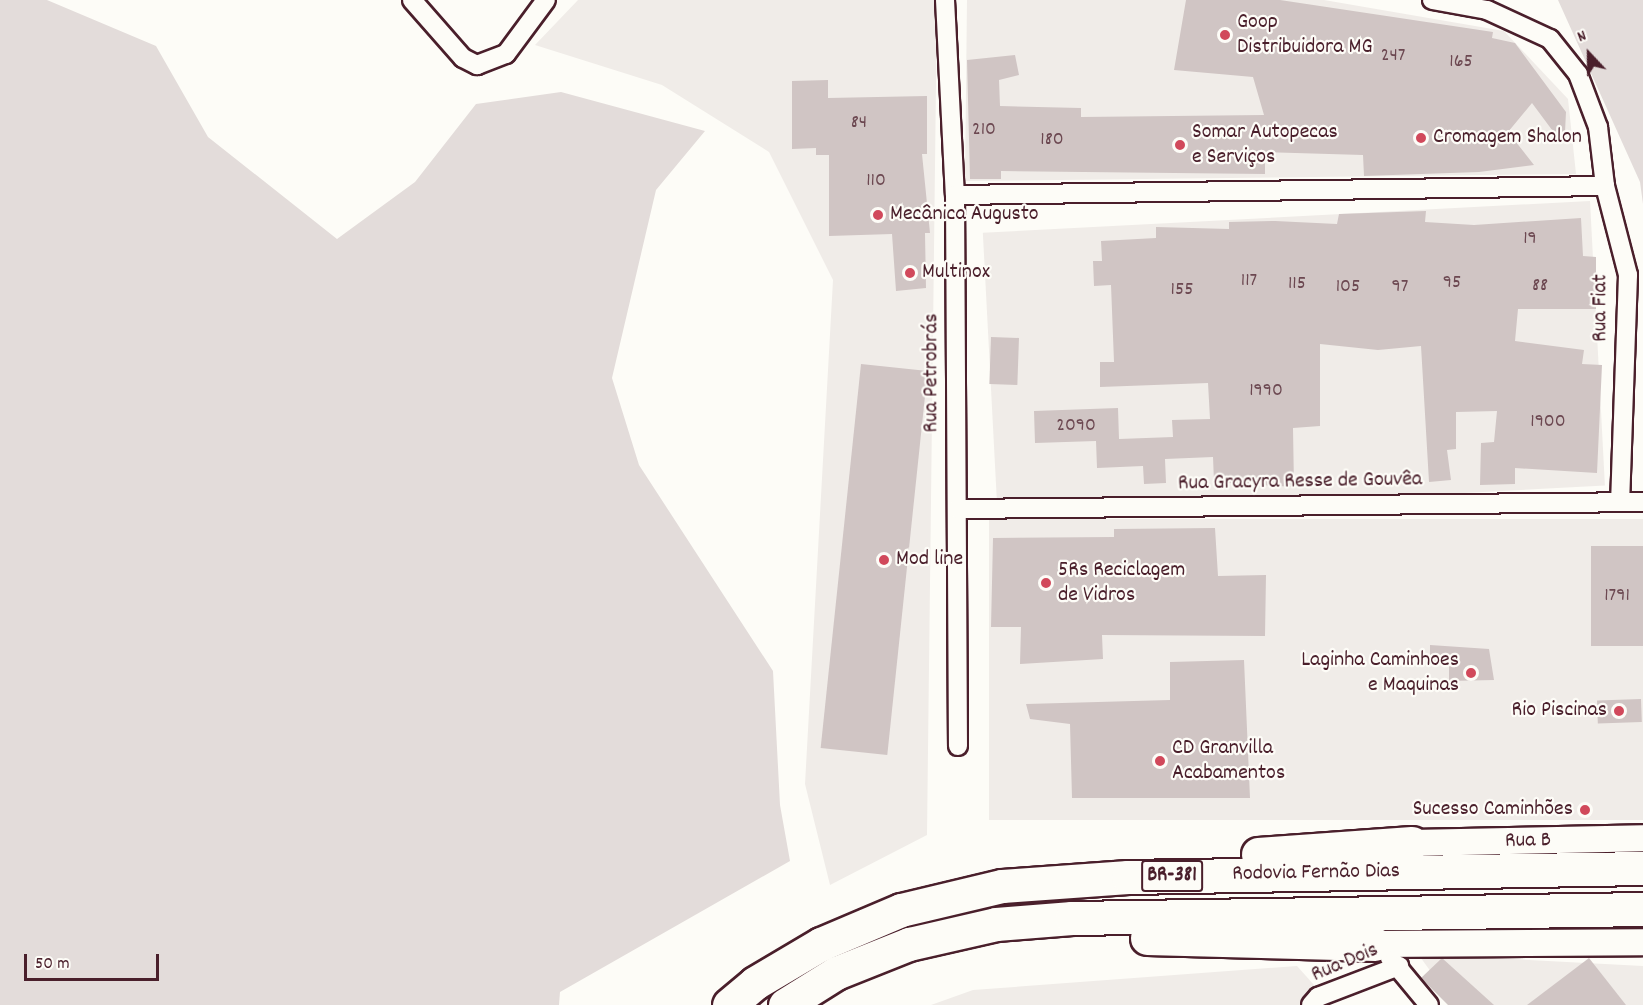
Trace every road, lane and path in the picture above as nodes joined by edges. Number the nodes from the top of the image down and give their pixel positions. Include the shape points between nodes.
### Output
1 (412, 0) edge
2 (546, 0) edge
3 (945, 0) edge
4 (1432, 0) edge
5 (1605, 186) junction
6 (955, 195) junction
7 (1620, 502) junction
8 (1643, 502) edge
9 (957, 509) junction
10 (958, 746) dead end
11 (1643, 838) edge
12 (1412, 843) joint
13 (1643, 868) edge
14 (1128, 877) junction
15 (1643, 909) edge
16 (1072, 918) junction
17 (1643, 942) edge
18 (1375, 944) junction
19 (1399, 966) junction
20 (729, 1005) edge
21 (785, 1005) edge
22 (1311, 1005) edge
23 (1429, 1005) edge

1 - 2 street via 463,58 477,65 506,54
3 - 6 street, Rua Petrobrás
4 - 5 street, Rua Fiat via 1486,10 1550,39 1578,74 1598,127
5 - 6 street
5 - 7 street, Rua Fiat via 1628,275
6 - 9 street, Rua Petrobrás
7 - 8 street, Rua Gracyra Resse de Gouvêa
7 - 9 street, Rua Gracyra Resse de Gouvêa
9 - 10 street, Rua Petrobrás
11 - 12 street, Rua B
12 - 14 highway via 1255,854
13 - 14 highway, Rodovia Fernão Dias / BR-381
14 - 20 highway, Rodovia Fernão Dias / BR-381 via 1002,886 901,910 821,944 755,982
15 - 16 highway, Rodovia Fernão Dias / BR-381
16 - 18 highway, BR-381 via 1115,938
16 - 21 highway, Rodovia Fernão Dias / BR-381 via 996,924 909,944 836,973
17 - 18 street, BR-381
18 - 19 street
19 - 22 street, Rua Dois via 1318,997
19 - 23 street

